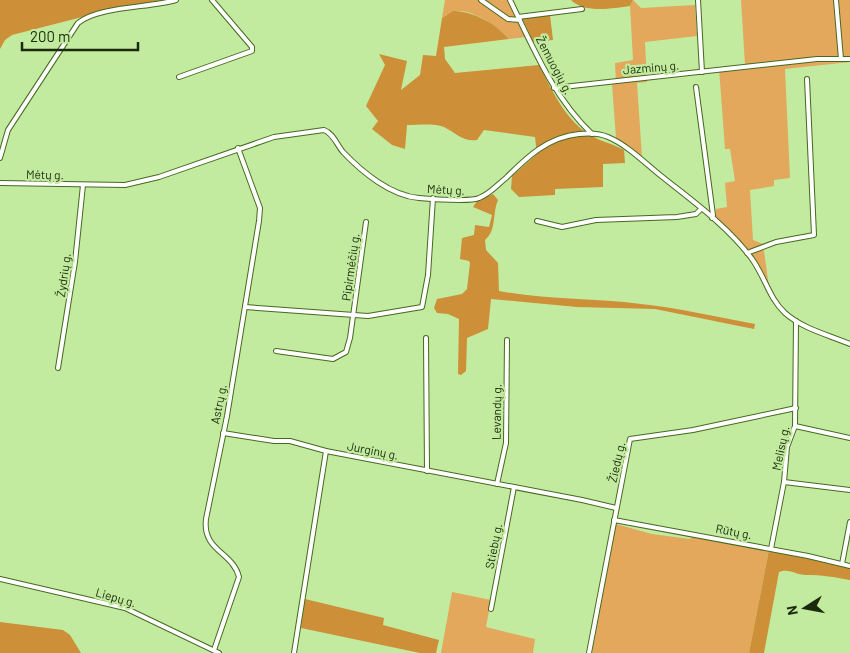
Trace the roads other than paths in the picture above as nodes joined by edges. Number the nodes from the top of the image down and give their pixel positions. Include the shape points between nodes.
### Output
1 (176, 0) edge
2 (212, 0) edge
3 (481, 0) edge
4 (510, 0) edge
5 (698, 0) edge
6 (836, 0) edge
7 (582, 9) dead end
8 (519, 18) junction
9 (842, 59) junction
10 (850, 59) edge
11 (702, 72) junction
12 (179, 76) dead end
13 (807, 78) dead end
14 (696, 87) dead end
15 (554, 88) junction
16 (592, 134) junction
17 (238, 148) junction
18 (0, 158) edge
19 (0, 183) edge
20 (83, 185) junction
21 (434, 198) junction
22 (702, 210) junction
23 (712, 218) junction
24 (537, 221) dead end
25 (366, 222) dead end
26 (747, 253) junction
27 (245, 307) junction
28 (354, 315) junction
29 (796, 321) junction
30 (426, 338) dead end
31 (507, 340) dead end
32 (850, 344) edge
33 (276, 351) dead end
34 (58, 368) dead end
35 (796, 408) junction
36 (795, 426) junction
37 (223, 433) junction
38 (850, 438) edge
39 (326, 451) junction
40 (427, 471) junction
41 (784, 482) junction
42 (497, 484) junction
43 (514, 487) junction
44 (850, 490) edge
45 (616, 508) junction
46 (614, 520) junction
47 (850, 522) edge
48 (772, 549) junction
49 (842, 564) junction
50 (850, 566) edge
51 (0, 579) edge
52 (490, 609) dead end
53 (214, 650) junction
54 (219, 653) edge
55 (294, 653) edge
56 (589, 653) edge

1 - 18 street via 125,8 80,21 8,130
2 - 12 street via 252,51
3 - 8 street via 508,19
4 - 8 street, Žemuogių g.
5 - 11 street
6 - 9 street
7 - 8 street
8 - 15 street, Žemuogių g.
9 - 10 street, Jazminų g.
9 - 11 street, Jazminų g.
11 - 15 street, Jazminų g.
13 - 26 street via 814,235 776,242
14 - 23 street
15 - 16 street, Žemuogių g. via 567,108
16 - 21 street, Mėtų g. via 565,137 533,152 481,198 468,201
16 - 22 street, Mėtų g. via 616,141
17 - 20 street, Mėtų g. via 142,181 125,185
17 - 21 street, Mėtų g. via 274,137 327,130 357,166 388,188 414,198
17 - 27 street, Astrų g. via 260,208
19 - 20 street, Mėtų g.
20 - 34 street, Žydrių g.
21 - 28 street via 424,304 418,309
22 - 23 street, Mėtų g.
22 - 24 street via 678,217 596,220 562,227
23 - 26 street, Mėtų g.
25 - 28 street, Pipirmėčių g.
26 - 29 street, Mėtų g. via 772,298
27 - 28 street
27 - 37 street, Astrų g.
28 - 33 street, Pipirmėčių g. via 348,348 340,357
29 - 32 street, Mėtų g.
29 - 35 street, Melisų g.
30 - 40 street
31 - 42 street, Levandų g. via 506,443
35 - 36 street, Melisų g.
35 - 45 street, Žiedų g. via 693,430 630,439
36 - 38 street
36 - 41 street, Melisų g. via 788,448
37 - 39 street, Jurginų g. via 290,441
37 - 53 street, Astrų g. via 204,531 234,566 239,577
39 - 40 street, Jurginų g.
39 - 55 street
40 - 42 street, Jurginų g.
41 - 44 street
41 - 48 street, Melisų g.
42 - 43 street, Jurginų g.
43 - 45 street, Jurginų g.
43 - 52 street, Stiebų g.
45 - 46 street, Žiedų g.
46 - 48 street, Rūtų g.
46 - 56 street, Žiedų g.
47 - 49 street
48 - 49 street, Rūtų g.
49 - 50 street, Rūtų g.
51 - 53 street, Liepų g. via 125,608
53 - 54 street, Liepų g.

